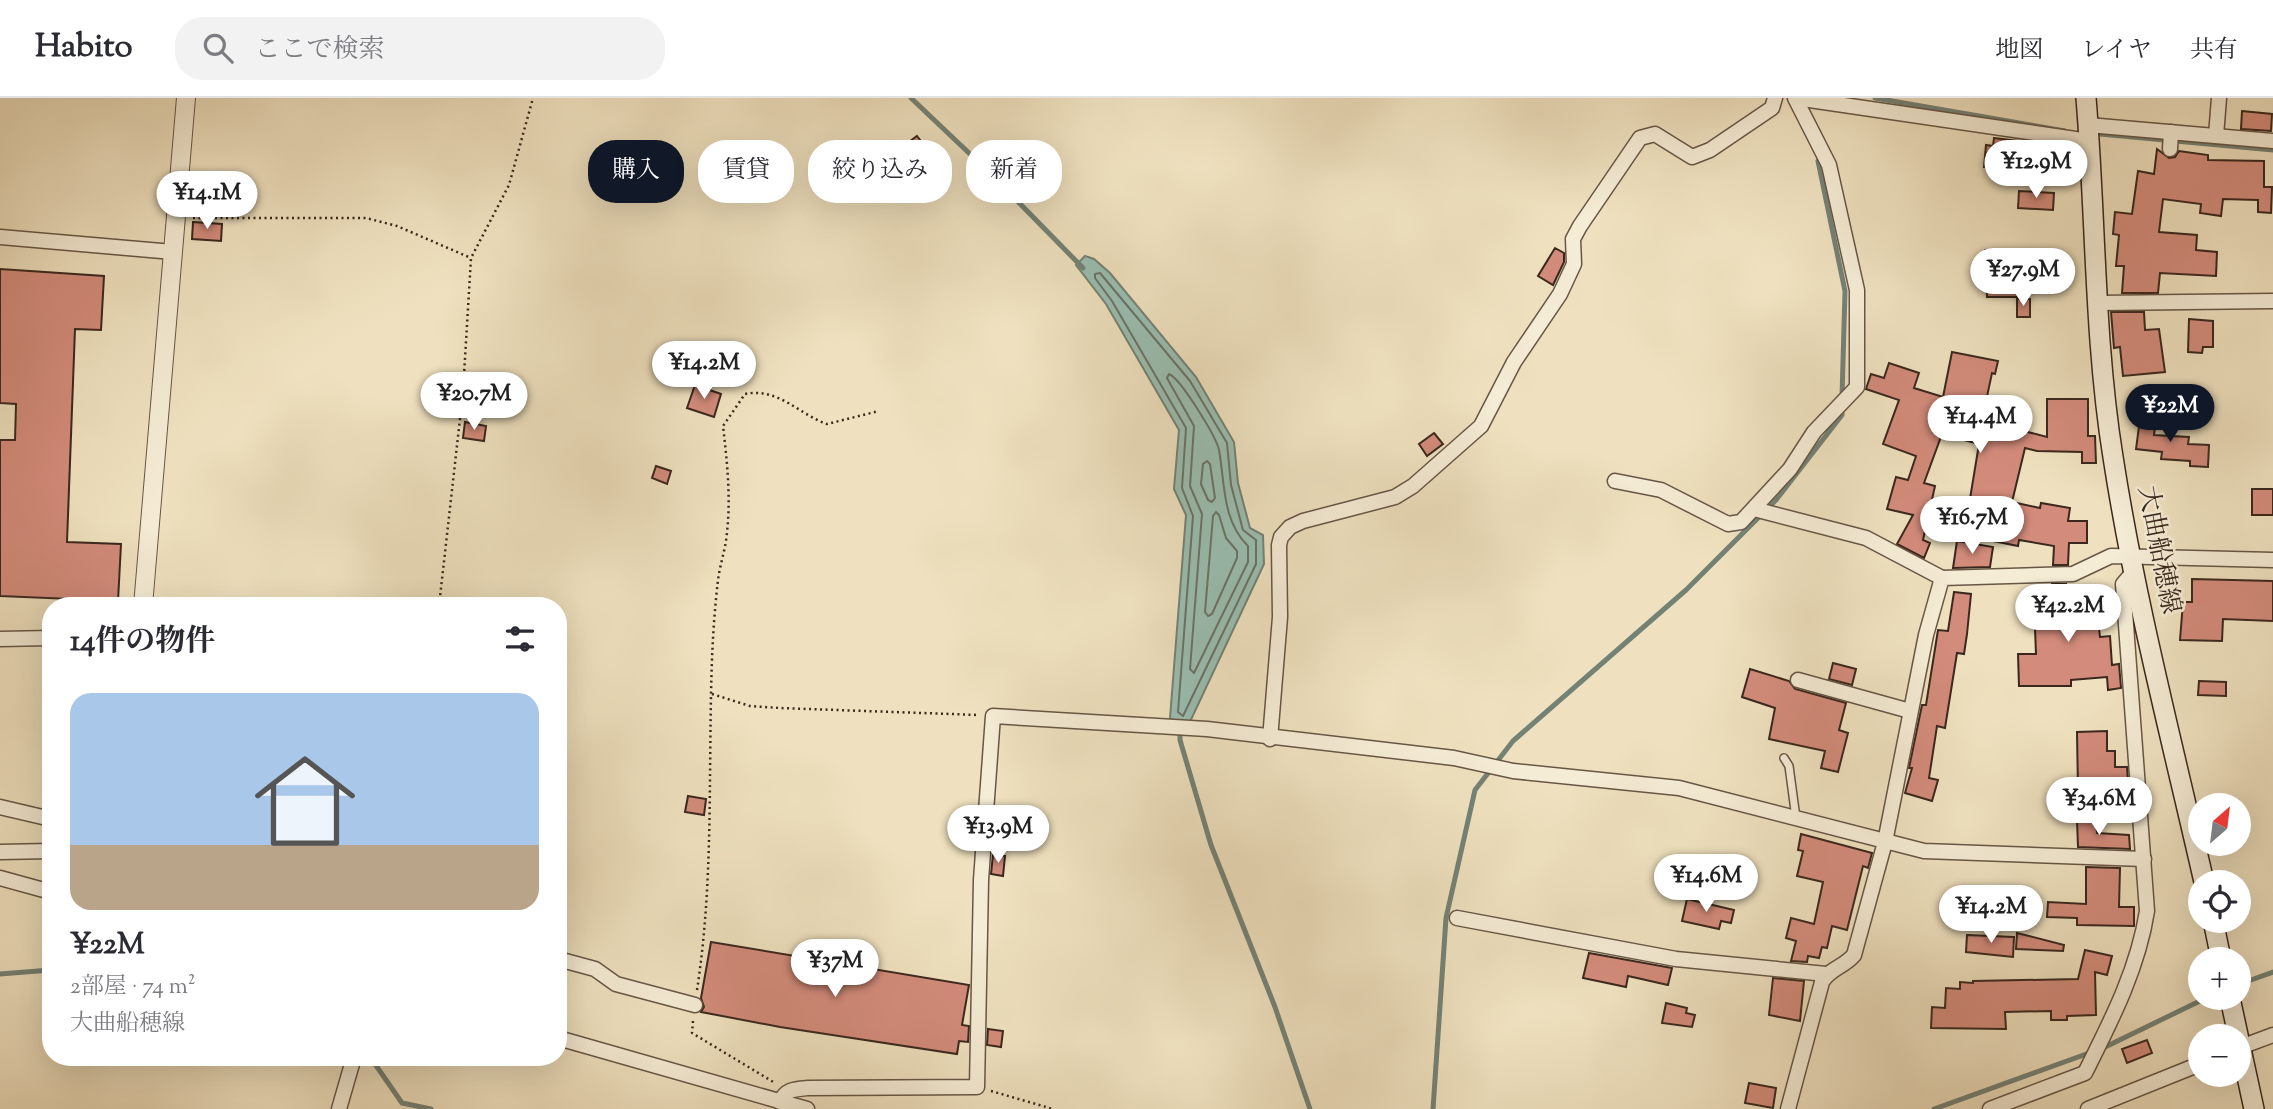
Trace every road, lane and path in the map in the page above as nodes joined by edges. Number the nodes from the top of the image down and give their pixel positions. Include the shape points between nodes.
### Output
1 (186, 98) edge
2 (533, 98) edge
3 (1775, 98) edge
4 (1796, 98) edge
5 (2086, 98) edge
6 (2219, 98) edge
7 (2089, 133) junction
8 (2216, 136) junction
9 (2273, 141) edge
10 (175, 218) junction
11 (0, 237) edge
12 (173, 252) junction
13 (471, 258) junction
14 (2273, 301) edge
15 (2099, 303) junction
16 (879, 411) dead end
17 (1615, 481) dead end
18 (1754, 509) junction
19 (2273, 560) edge
20 (2132, 563) junction
21 (1942, 578) junction
22 (144, 597) edge
23 (440, 597) edge
24 (42, 638) edge
25 (0, 639) edge
26 (1798, 680) dead end
27 (712, 694) junction
28 (1910, 711) junction
29 (993, 716) junction
30 (1270, 738) junction
31 (1784, 758) dead end
32 (0, 807) edge
33 (42, 817) edge
34 (1797, 819) junction
35 (1885, 842) junction
36 (42, 850) edge
37 (0, 852) edge
38 (2144, 859) junction
39 (2201, 870) edge
40 (0, 878) edge
41 (42, 890) edge
42 (1457, 918) dead end
43 (567, 961) edge
44 (1826, 974) junction
45 (695, 1005) junction
46 (2273, 1035) edge
47 (567, 1040) edge
48 (2251, 1045) edge
49 (351, 1066) edge
50 (2188, 1069) edge
51 (977, 1087) junction
52 (2250, 1087) edge
53 (782, 1098) junction
54 (339, 1109) edge
55 (807, 1109) edge
56 (1053, 1109) edge
57 (1788, 1109) edge
58 (1990, 1109) edge
59 (2088, 1109) edge
60 (2255, 1109) edge

1 - 10 street
2 - 13 path via 509,185
3 - 30 street via 1772,108 1692,157 1656,134 1640,138 1580,226 1573,239 1574,264 1560,294 1514,362 1481,426 1395,497 1303,522 1281,537
4 - 7 street
4 - 18 street via 1829,165 1857,290 1857,387 1814,432 1790,469
5 - 7 main road, 大曲船穂線
6 - 8 street
7 - 8 street via 2171,141
7 - 15 main road, 大曲船穂線
8 - 9 street
10 - 12 street
10 - 13 path via 366,218 397,226
11 - 12 street
12 - 22 street
13 - 23 path via 463,392
14 - 15 street
15 - 20 main road, 大曲船穂線 via 2113,456
16 - 27 path via 827,424 785,400 754,392 745,394 723,426 728,512 717,592
17 - 18 street via 1661,490 1728,524 1741,522
18 - 21 street via 1866,538
19 - 20 street
20 - 21 street via 2111,555 2073,574
20 - 38 street via 2123,584
20 - 39 main road, 大曲船穂線
21 - 28 street
24 - 25 street
26 - 28 street
27 - 29 path via 750,706
27 - 45 path via 711,821
28 - 35 street
29 - 30 street via 1171,726
29 - 51 street via 981,880
30 - 34 street via 1679,788
31 - 34 lane
32 - 33 street
34 - 35 street
35 - 38 street via 1924,851
35 - 44 street via 1853,955
36 - 37 street
38 - 58 street via 2147,911 2142,943 2085,1073
40 - 41 street
42 - 44 street via 1676,959
43 - 45 street via 595,969 616,984
44 - 57 street
45 - 53 path via 692,1033 774,1082
46 - 48 street
47 - 53 street
49 - 54 street
50 - 59 street
51 - 53 street via 808,1088 791,1090
51 - 56 path
52 - 60 main road
53 - 55 street

